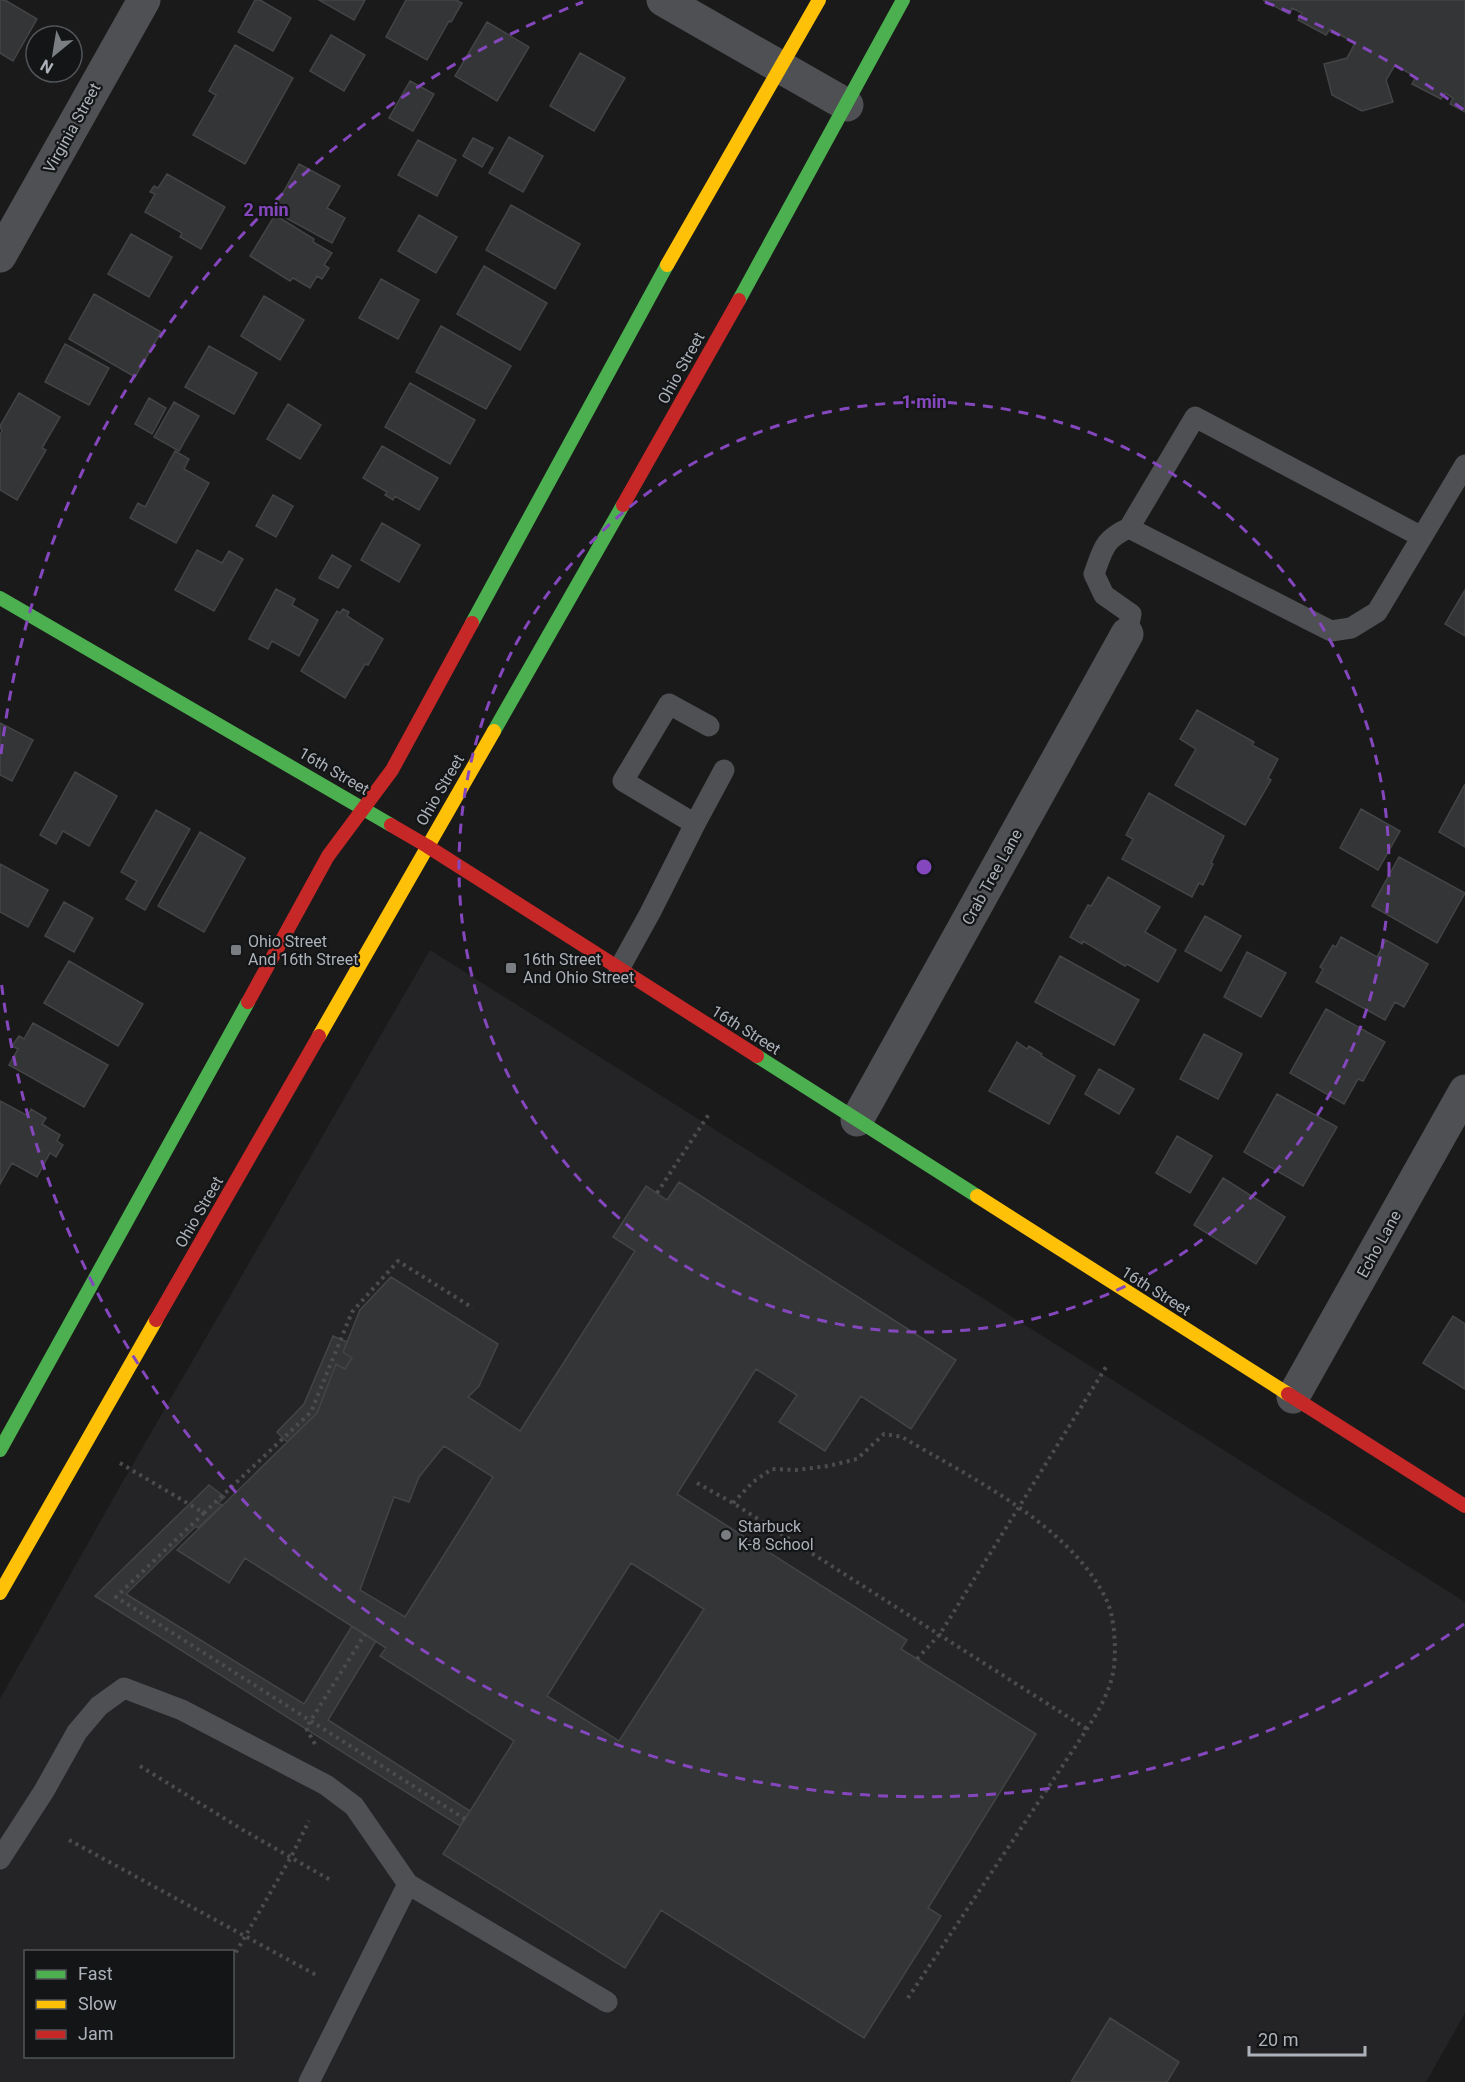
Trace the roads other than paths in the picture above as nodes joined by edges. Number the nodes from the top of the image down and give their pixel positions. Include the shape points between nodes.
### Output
1 (144, 0) edge
2 (663, 0) edge
3 (819, 0) edge
4 (903, 0) edge
5 (780, 66) junction
6 (848, 105) junction
7 (0, 256) edge
8 (1465, 465) edge
9 (1129, 528) junction
10 (1422, 537) junction
11 (0, 598) edge
12 (1127, 634) joint
13 (709, 726) dead end
14 (724, 770) dead end
15 (363, 807) junction
16 (694, 824) junction
17 (427, 846) junction
18 (619, 969) junction
19 (1465, 1091) edge
20 (857, 1120) junction
21 (1293, 1397) junction
22 (0, 1450) edge
23 (1465, 1506) edge
24 (0, 1593) edge
25 (0, 1858) edge
26 (408, 1884) junction
27 (607, 2002) dead end
28 (309, 2082) edge

1 - 7 street, Virginia Street
2 - 5 street
3 - 5 street
4 - 6 street, Ohio Street
5 - 6 street
5 - 15 street via 637,318 392,770
6 - 17 street, Ohio Street
8 - 10 lane
9 - 10 lane via 1331,631 1351,628 1377,612
9 - 10 lane via 1195,417
9 - 12 lane via 1113,535 1094,574 1104,595 1131,614
11 - 15 street, 16th Street
12 - 20 street, Crab Tree Lane
13 - 16 lane via 669,704 622,780
14 - 16 lane
15 - 17 street, 16th Street
15 - 22 street via 328,856
16 - 18 lane
17 - 18 street, 16th Street
17 - 24 street, Ohio Street
18 - 20 street, 16th Street
19 - 21 street, Echo Lane
20 - 21 street, 16th Street
21 - 23 street, 16th Street
25 - 26 lane via 77,1732 99,1706 124,1688 182,1710 326,1785 354,1806
26 - 27 lane
26 - 28 lane

